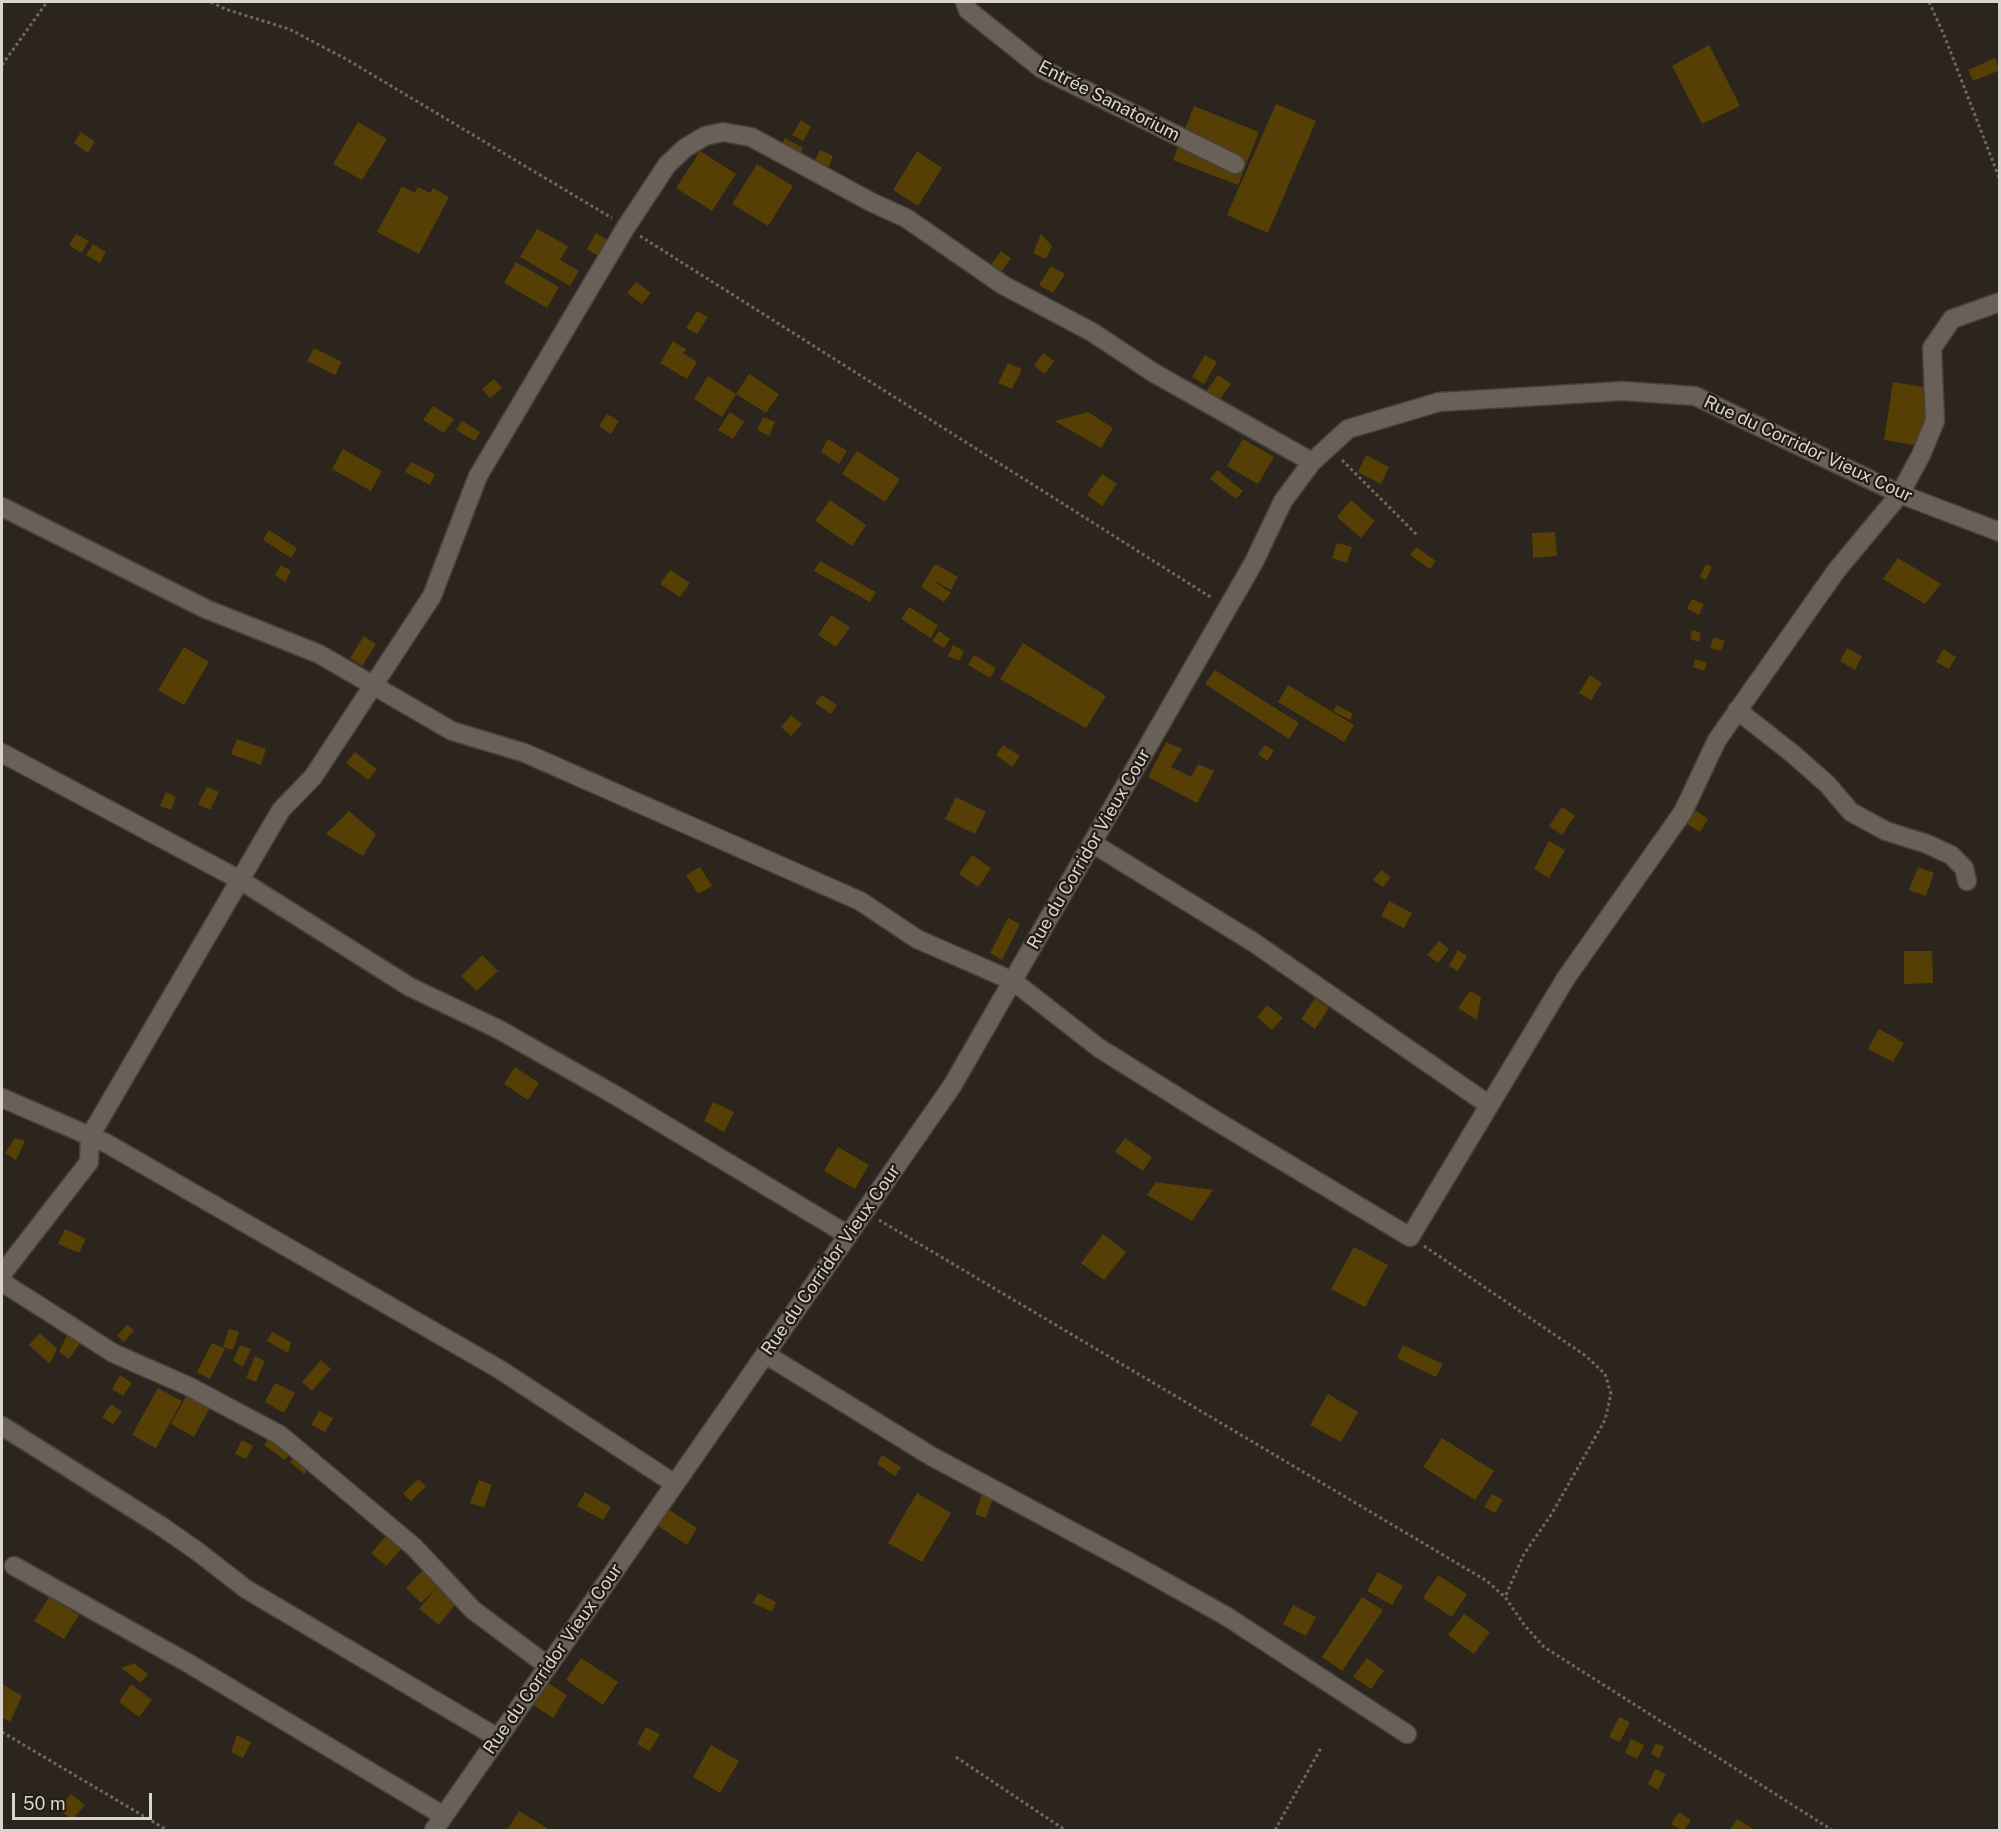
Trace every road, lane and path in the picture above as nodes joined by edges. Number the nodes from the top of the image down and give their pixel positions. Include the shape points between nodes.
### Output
1 (47, 2) edge
2 (211, 2) edge
3 (965, 2) edge
4 (1929, 2) edge
5 (2, 65) edge
6 (1235, 164) dead end
7 (1998, 170) edge
8 (2000, 180) edge
9 (626, 227) junction
10 (2000, 302) edge
11 (1329, 446) junction
12 (1312, 462) junction
13 (1900, 494) junction
14 (2, 507) edge
15 (2000, 532) edge
16 (1417, 535) dead end
17 (1228, 608) junction
18 (374, 686) junction
19 (1737, 710) junction
20 (2, 753) edge
21 (1092, 843) junction
22 (240, 880) junction
23 (1967, 881) dead end
24 (1012, 981) junction
25 (2, 1098) edge
26 (1489, 1105) junction
27 (90, 1136) junction
28 (864, 1212) junction
29 (848, 1235) junction
30 (1410, 1237) junction
31 (2, 1274) edge
32 (2, 1282) edge
33 (765, 1354) junction
34 (2, 1426) edge
35 (675, 1484) junction
36 (14, 1566) dead end
37 (1505, 1597) junction
38 (548, 1666) junction
39 (2, 1732) edge
40 (1407, 1734) dead end
41 (498, 1738) junction
42 (1321, 1748) dead end
43 (956, 1758) dead end
44 (439, 1823) edge
45 (167, 1830) edge
46 (1065, 1830) edge
47 (1275, 1830) edge
48 (1832, 1830) edge

1 - 5 path
2 - 9 path via 289,29 346,59
3 - 6 street, Entrée Sanatorium via 968,10 1042,69
4 - 7 path
7 - 8 path
9 - 12 street via 667,165 685,148 705,136 723,132 751,138 906,218 1003,285 1092,332 1154,373
9 - 17 path
9 - 18 street via 478,476 432,596
10 - 13 street via 1952,319 1932,348 1935,421
11 - 12 street, Rue du Corridor Vieux Cour
11 - 13 street, Rue du Corridor Vieux Cour via 1348,429 1438,402 1623,391 1695,396
11 - 16 path
12 - 17 street, Rue du Corridor Vieux Cour via 1282,501
13 - 15 street, Rue du Corridor Vieux Cour
13 - 19 street via 1836,570
14 - 18 street via 206,609 319,654
17 - 21 street, Rue du Corridor Vieux Cour
18 - 22 street via 313,777 281,810
18 - 24 street via 452,730 525,753 860,901 916,939
19 - 23 street via 1827,784 1851,812 1887,831 1951,855 1964,868
19 - 26 street via 1716,740 1683,813 1566,978
20 - 22 street
21 - 24 street, Rue du Corridor Vieux Cour
21 - 26 street via 1253,942
22 - 27 street
22 - 29 street via 410,987 498,1029 615,1095
24 - 28 street, Rue du Corridor Vieux Cour via 952,1086
24 - 30 street via 1099,1048
25 - 27 street
26 - 30 street
27 - 31 street via 88,1162
27 - 35 street via 499,1369
28 - 29 street, Rue du Corridor Vieux Cour
28 - 37 path via 1487,1581
29 - 33 street, Rue du Corridor Vieux Cour
30 - 37 path via 1586,1356 1605,1374 1611,1394 1601,1428 1524,1554
32 - 38 street via 113,1353 188,1386 280,1435 414,1547 473,1610
33 - 35 street, Rue du Corridor Vieux Cour
33 - 40 street via 931,1456 1226,1616
34 - 41 street via 161,1526 246,1589
35 - 38 street, Rue du Corridor Vieux Cour
36 - 44 street via 188,1663
37 - 48 path via 1544,1647
38 - 41 street, Rue du Corridor Vieux Cour
39 - 45 path
41 - 44 street, Rue du Corridor Vieux Cour
42 - 47 path
43 - 46 path

